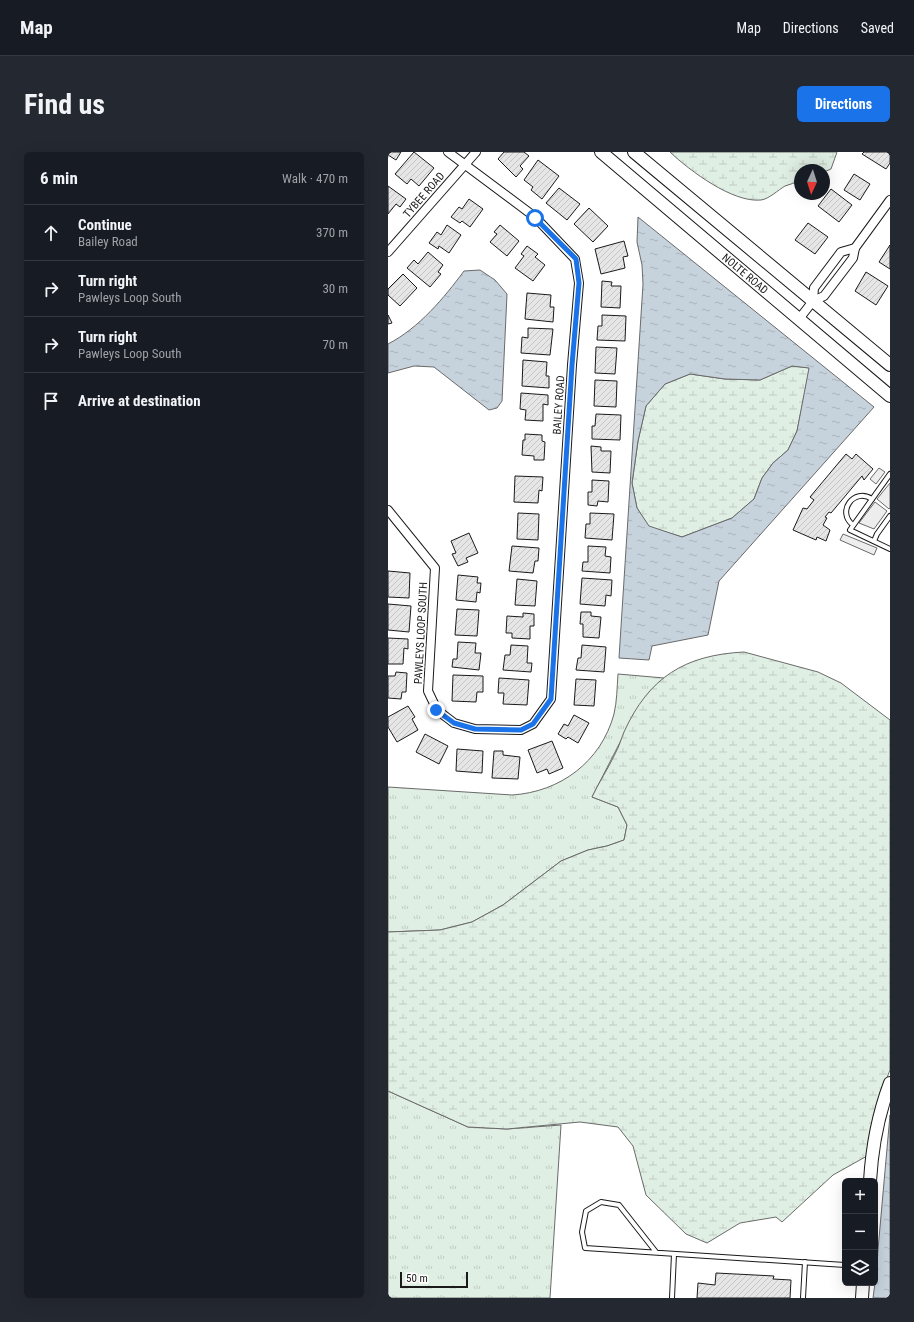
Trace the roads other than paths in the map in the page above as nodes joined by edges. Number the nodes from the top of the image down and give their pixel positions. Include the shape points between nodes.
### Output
1 (448, 152) edge
2 (476, 152) edge
3 (601, 152) edge
4 (634, 152) edge
5 (465, 165) junction
6 (890, 200) edge
7 (855, 248) junction
8 (388, 252) edge
9 (813, 301) junction
10 (799, 319) junction
11 (890, 365) edge
12 (890, 396) edge
13 (890, 474) edge
14 (872, 498) junction
15 (388, 510) edge
16 (890, 516) edge
17 (853, 525) junction
18 (874, 542) junction
19 (890, 549) edge
20 (551, 699) joint
21 (890, 1083) edge
22 (870, 1178) edge
23 (656, 1252) junction
24 (674, 1254) junction
25 (805, 1262) junction
26 (842, 1265) edge
27 (863, 1286) edge
28 (672, 1298) edge
29 (803, 1298) edge
30 (862, 1298) edge

1 - 5 street
2 - 5 street, TYBEE ROAD
3 - 10 street, NOLTE ROAD
4 - 9 street, NOLTE ROAD
5 - 8 street, TYBEE ROAD
5 - 20 street, BAILEY ROAD via 535,218 576,259 579,283
6 - 7 street
7 - 9 street via 853,258 824,296
7 - 9 street via 841,252 814,288
9 - 10 street
9 - 11 street, NOLTE ROAD
10 - 12 street, NOLTE ROAD
13 - 14 lane
14 - 17 lane
14 - 17 lane via 861,494 849,504 846,517
15 - 20 street, PAWLEYS LOOP SOUTH via 435,568 428,691 436,710 454,723 475,729 521,730 533,724
16 - 18 lane
17 - 18 lane via 850,530
18 - 19 lane
21 - 22 street via 882,1102 872,1148
23 - 23 lane via 585,1248 582,1232 586,1211 601,1202 619,1205
23 - 24 lane
24 - 25 lane
24 - 28 lane
25 - 26 lane
25 - 29 lane
27 - 30 street

